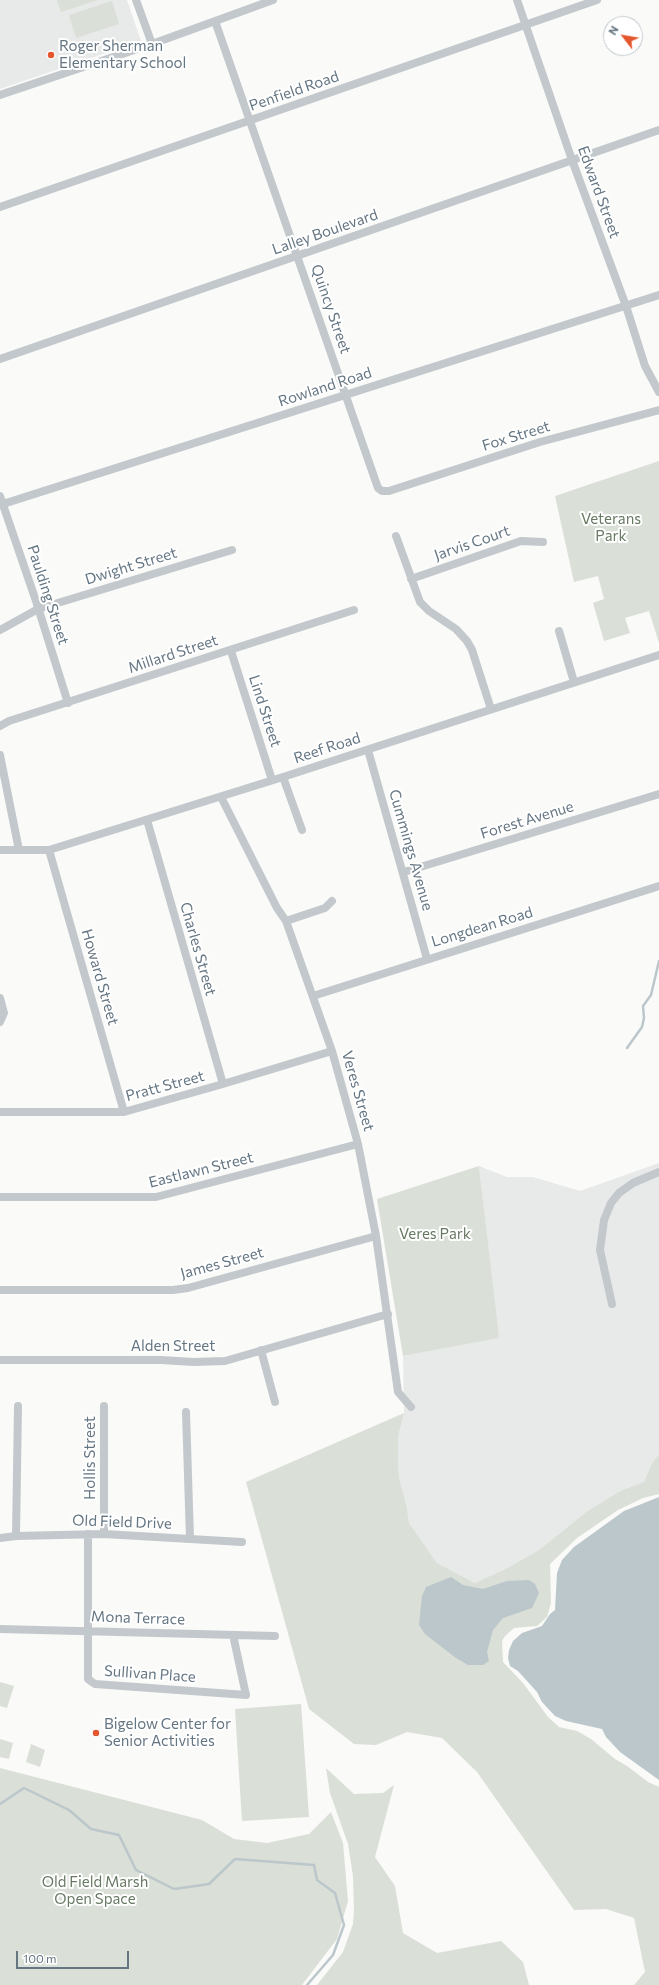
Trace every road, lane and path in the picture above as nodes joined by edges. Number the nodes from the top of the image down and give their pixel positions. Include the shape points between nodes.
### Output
1 (136, 0) edge
2 (517, 0) edge
3 (597, 0) edge
4 (268, 1) edge
5 (215, 22) junction
6 (526, 24) junction
7 (152, 44) junction
8 (0, 95) edge
9 (251, 121) junction
10 (659, 130) edge
11 (572, 160) junction
12 (0, 207) edge
13 (297, 256) junction
14 (659, 295) edge
15 (626, 306) junction
16 (0, 358) edge
17 (659, 392) edge
18 (346, 395) junction
19 (659, 410) edge
20 (382, 491) joint
21 (1, 502) edge
22 (396, 536) dead end
23 (543, 542) dead end
24 (232, 550) dead end
25 (411, 579) junction
26 (38, 608) junction
27 (354, 610) dead end
28 (0, 630) edge
29 (559, 631) dead end
30 (231, 650) junction
31 (659, 655) edge
32 (574, 682) junction
33 (68, 702) junction
34 (491, 709) junction
35 (0, 726) edge
36 (368, 750) junction
37 (0, 755) edge
38 (283, 777) junction
39 (272, 780) junction
40 (659, 794) edge
41 (221, 797) junction
42 (147, 820) junction
43 (302, 830) dead end
44 (0, 850) edge
45 (20, 850) junction
46 (49, 850) junction
47 (404, 872) junction
48 (659, 886) edge
49 (332, 901) dead end
50 (286, 921) junction
51 (427, 959) junction
52 (313, 996) junction
53 (0, 998) edge
54 (0, 1022) edge
55 (332, 1051) junction
56 (223, 1084) junction
57 (0, 1112) edge
58 (124, 1112) junction
59 (358, 1144) junction
60 (659, 1172) edge
61 (0, 1198) edge
62 (376, 1236) junction
63 (0, 1290) edge
64 (612, 1304) dead end
65 (388, 1314) junction
66 (261, 1350) junction
67 (0, 1360) edge
68 (275, 1402) dead end
69 (18, 1406) dead end
70 (104, 1406) dead end
71 (412, 1408) dead end
72 (186, 1412) dead end
73 (88, 1534) junction
74 (104, 1534) junction
75 (16, 1536) junction
76 (0, 1538) edge
77 (190, 1539) junction
78 (242, 1542) dead end
79 (0, 1629) edge
80 (88, 1630) junction
81 (233, 1635) junction
82 (275, 1636) dead end

1 - 7 street
2 - 6 street, Edward Street
3 - 6 street, Penfield Road
4 - 5 street
5 - 7 street
5 - 9 street, Quincy Street
6 - 9 street, Penfield Road
6 - 11 street, Edward Street
7 - 8 street
9 - 12 street, Penfield Road
9 - 13 street, Quincy Street
10 - 11 street, Lalley Boulevard
11 - 13 street, Lalley Boulevard
11 - 15 street, Edward Street
13 - 16 street, Lalley Boulevard
13 - 18 street, Quincy Street
14 - 15 street, Rowland Road
15 - 17 street, Edward Street via 645,366
15 - 18 street, Rowland Road
18 - 20 street, Quincy Street via 376,483
18 - 21 street, Rowland Road
19 - 20 street, Fox Street via 540,442 389,491
21 - 26 street, Paulding Street
22 - 25 street
23 - 25 street, Jarvis Court via 522,541
24 - 26 street, Dwight Street
25 - 34 street via 420,602 456,629 467,641
26 - 28 street, Dwight Street
26 - 33 street, Paulding Street
27 - 30 street, Millard Street
29 - 32 street
30 - 33 street, Millard Street
30 - 39 street, Lind Street
31 - 32 street, Reef Road
32 - 34 street, Reef Road
33 - 35 street, Millard Street
34 - 36 street, Reef Road
36 - 38 street, Reef Road
36 - 47 street, Cummings Avenue
37 - 45 street
38 - 39 street, Reef Road
38 - 43 street
39 - 41 street, Reef Road
40 - 47 street, Forest Avenue
41 - 42 street, Reef Road
41 - 50 street, Veres Street
42 - 46 street, Reef Road
42 - 56 street, Charles Street
44 - 45 street, Reef Road
45 - 46 street, Reef Road
46 - 58 street, Howard Street
47 - 51 street, Cummings Avenue
48 - 51 street, Longdean Road
49 - 50 street via 325,908
50 - 52 street, Veres Street
51 - 52 street, Longdean Road
52 - 55 street, Veres Street
53 - 54 street via 4,1013
55 - 56 street, Pratt Street
55 - 59 street, Veres Street
56 - 58 street, Pratt Street
57 - 58 street, Pratt Street
59 - 61 street, Eastlawn Street via 156,1198
59 - 62 street, Veres Street
60 - 64 street via 633,1183 619,1193 611,1203 604,1220 600,1250
62 - 63 street, James Street via 188,1288
62 - 65 street, Veres Street
65 - 66 street, Alden Street
65 - 71 street, Veres Street via 398,1392
66 - 67 street, Alden Street via 225,1360 194,1362
66 - 68 street
69 - 75 street
70 - 74 street, Hollis Street
72 - 77 street
73 - 74 street, Old Field Drive
73 - 75 street, Old Field Drive
73 - 80 street, Sullivan Place
74 - 77 street, Old Field Drive
75 - 76 street, Old Field Drive
77 - 78 street, Old Field Drive
79 - 80 street, Mona Terrace
80 - 81 street, Mona Terrace
80 - 81 street, Sullivan Place via 88,1679 95,1684 246,1695
81 - 82 street, Mona Terrace

